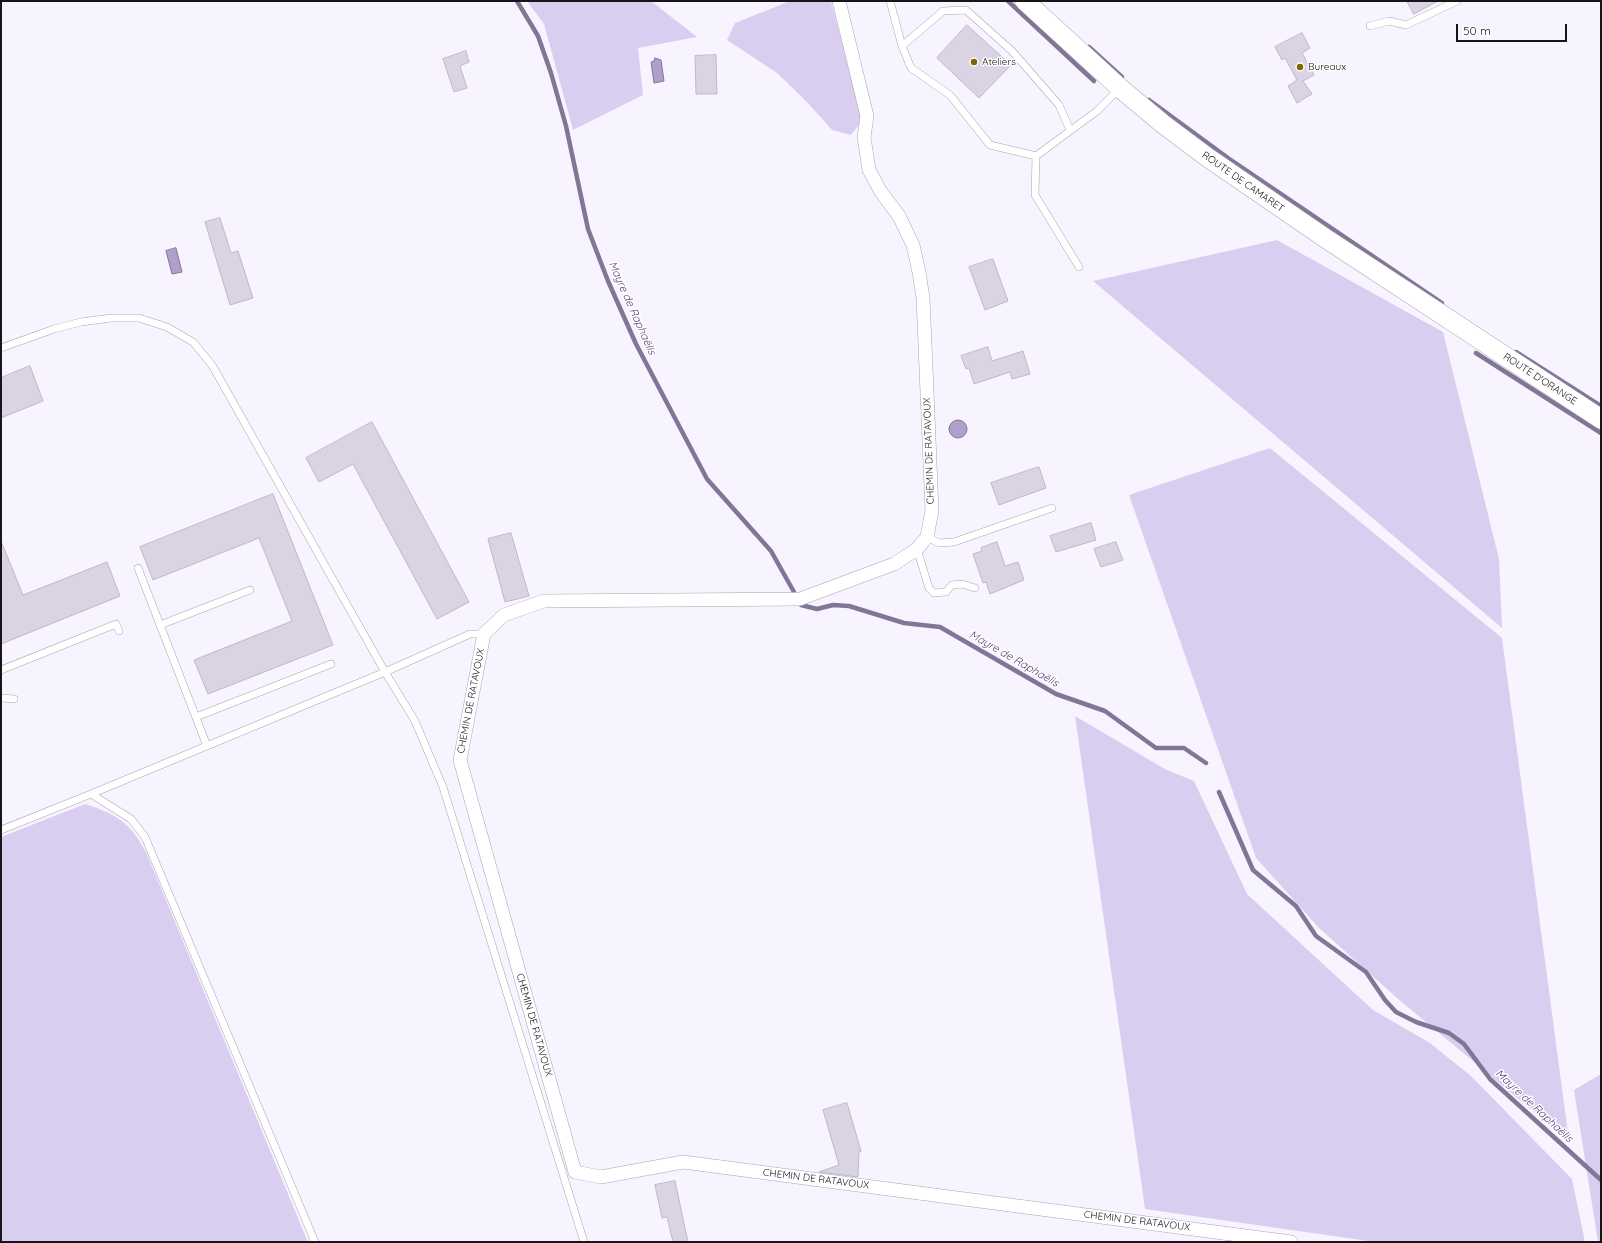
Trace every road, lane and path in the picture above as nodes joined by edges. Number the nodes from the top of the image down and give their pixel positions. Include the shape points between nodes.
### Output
1 (839, 1) edge
2 (890, 1) edge
3 (1025, 1) edge
4 (1457, 1) edge
5 (1370, 26) dead end
6 (902, 46) junction
7 (1120, 88) junction
8 (1070, 130) junction
9 (1036, 156) junction
10 (1079, 266) dead end
11 (1479, 339) joint
12 (1, 348) edge
13 (1601, 419) edge
14 (1052, 508) dead end
15 (927, 537) junction
16 (918, 549) junction
17 (138, 568) dead end
18 (975, 588) dead end
19 (250, 590) dead end
20 (160, 625) junction
21 (119, 631) dead end
22 (484, 634) junction
23 (331, 664) dead end
24 (1, 670) edge
25 (385, 672) junction
26 (1, 698) edge
27 (14, 699) dead end
28 (196, 717) junction
29 (207, 746) junction
30 (91, 794) junction
31 (1, 830) edge
32 (315, 1242) edge
33 (584, 1242) edge
34 (1291, 1242) edge

1 - 15 street, CHEMIN DE RATAVOUX via 867,116 864,137 869,170 899,216 913,244 923,298 932,510
2 - 6 lane
3 - 7 main road, ROUTE DE CAMARET
4 - 5 lane via 1406,25 1389,21
6 - 8 lane via 943,11 966,10 1012,51 1059,104
6 - 9 lane via 910,68 950,95 990,145
7 - 8 lane via 1097,111
7 - 11 main road, ROUTE DE CAMARET via 1208,157
8 - 9 lane
9 - 10 lane via 1035,195
11 - 13 main road, ROUTE D'ORANGE
12 - 25 lane via 54,329 111,318 139,318 167,328 193,342 212,365
14 - 15 lane via 954,542 938,543
15 - 16 street, CHEMIN DE RATAVOUX
16 - 18 lane via 929,588 934,593 946,592 952,585 962,584
16 - 22 street, CHEMIN DE RATAVOUX via 894,564 800,599 544,601 504,615
17 - 20 lane
19 - 20 lane
20 - 28 lane
21 - 24 lane via 116,624
22 - 25 lane via 470,634
22 - 34 street, CHEMIN DE RATAVOUX via 460,760 575,1172 601,1177 683,1162
23 - 28 lane
25 - 29 lane
25 - 33 lane via 416,721 443,787
26 - 27 lane
28 - 29 lane
29 - 30 lane
30 - 31 lane
30 - 32 lane via 131,819 145,836

